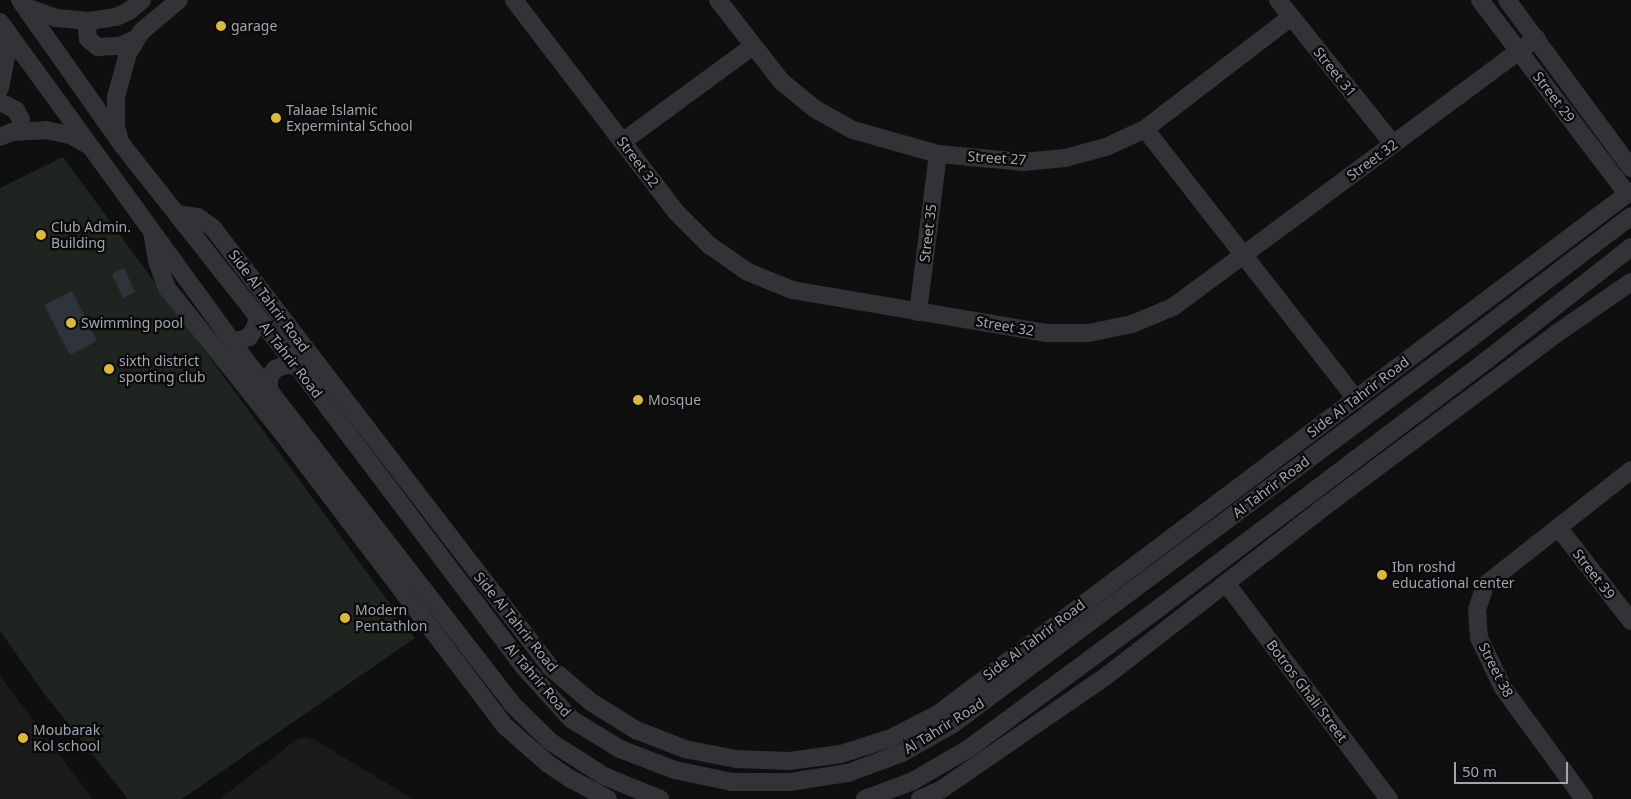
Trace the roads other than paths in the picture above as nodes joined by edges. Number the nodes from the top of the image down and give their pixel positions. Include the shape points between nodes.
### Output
1 (142, 0) edge
2 (178, 0) edge
3 (514, 0) edge
4 (718, 0) edge
5 (1278, 0) edge
6 (1480, 0) edge
7 (1507, 0) edge
8 (24, 2) edge
9 (1292, 17) junction
10 (90, 21) junction
11 (1, 23) edge
12 (1536, 38) junction
13 (135, 39) junction
14 (753, 46) junction
15 (1520, 51) junction
16 (0, 88) edge
17 (0, 102) edge
18 (1145, 129) junction
19 (20, 131) junction
20 (0, 137) edge
21 (120, 142) junction
22 (622, 142) junction
23 (1393, 144) junction
24 (92, 148) junction
25 (938, 154) junction
26 (1631, 168) edge
27 (1629, 192) edge
28 (177, 214) junction
29 (1631, 216) edge
30 (152, 229) junction
31 (1631, 247) edge
32 (1244, 254) junction
33 (1542, 258) junction
34 (1631, 282) edge
35 (1534, 290) junction
36 (918, 312) junction
37 (258, 317) junction
38 (1472, 338) junction
39 (233, 342) junction
40 (1487, 360) junction
41 (297, 366) junction
42 (1427, 371) junction
43 (269, 388) junction
44 (1440, 395) junction
45 (1356, 399) junction
46 (1380, 440) junction
47 (1333, 441) junction
48 (1297, 444) junction
49 (1631, 470) edge
50 (1367, 475) junction
51 (1558, 527) junction
52 (1226, 583) junction
53 (1104, 587) junction
54 (1100, 616) junction
55 (1631, 622) edge
56 (526, 638) junction
57 (472, 651) junction
58 (523, 666) junction
59 (469, 676) junction
60 (1105, 677) junction
61 (1056, 684) junction
62 (608, 799) edge
63 (660, 799) edge
64 (865, 799) edge
65 (920, 799) edge
66 (1389, 799) edge
67 (1584, 799) edge

1 - 10 street via 116,17
2 - 13 street
3 - 22 street, Street 32
4 - 14 street, Street 27
5 - 9 street, Street 31
6 - 15 street, Street 29
7 - 12 street, Street 29
8 - 10 street via 56,18
8 - 21 street, Al Tahrir Road
9 - 18 street, Street 27
9 - 23 street, Street 31
10 - 13 street via 87,34 94,46 112,48
11 - 16 street via 6,57
11 - 24 street
12 - 15 street, Street 32
12 - 26 street, Street 29
13 - 21 street via 122,67 116,97 116,127
14 - 22 street
14 - 25 street, Street 27 via 781,81 815,109 853,130
15 - 23 street, Street 32
15 - 27 street, Street 29
17 - 19 street via 16,110 21,120
18 - 25 street, Street 27 via 1106,147 1065,158 1022,162
18 - 32 street
19 - 20 street
19 - 24 street via 58,132
21 - 28 street, Al Tahrir Road
22 - 36 street, Street 32 via 676,212 709,245 748,272 792,290
23 - 32 street, Street 32
24 - 30 street
25 - 36 street, Street 35
27 - 33 street, Side Al Tahrir Road
28 - 37 street, Al Tahrir Road
28 - 56 street, Side Al Tahrir Road via 198,216 213,228
29 - 35 street, Al Tahrir Road
30 - 39 street
30 - 59 street via 157,261 167,288
31 - 40 street, Al Tahrir Road
32 - 36 street, Street 32 via 1173,307 1132,324 1089,332 1045,333
32 - 45 street
33 - 35 street
33 - 45 street, Side Al Tahrir Road
34 - 50 street
35 - 38 street, Al Tahrir Road
37 - 39 street via 249,337
37 - 41 street, Al Tahrir Road
38 - 40 street via 1469,344 1472,354
38 - 42 street, Al Tahrir Road
39 - 43 street
40 - 44 street, Al Tahrir Road
41 - 43 street via 285,365 275,369 269,378
41 - 58 street, Al Tahrir Road
42 - 44 street via 1439,380
42 - 47 street, Al Tahrir Road
43 - 57 street
44 - 46 street, Al Tahrir Road
45 - 48 street, Side Al Tahrir Road
46 - 50 street
46 - 61 street, Al Tahrir Road
47 - 48 street
47 - 54 street, Al Tahrir Road
48 - 53 street, Side Al Tahrir Road
49 - 51 street, Street 38
50 - 52 street
51 - 55 street, Street 39
51 - 67 street, Street 38 via 1485,585 1477,610 1479,638 1503,688
52 - 60 street
52 - 66 street, Botros Ghali Street
53 - 54 street
53 - 56 street, Side Al Tahrir Road via 938,714 891,738 841,754 789,761 736,759 684,749 636,730 590,702 551,668
54 - 58 street, Al Tahrir Road via 953,724 902,753 848,773 790,782 732,782 675,770 620,749 570,719
56 - 58 street
57 - 59 street
57 - 63 street via 512,704 551,742 604,776
59 - 62 street via 506,727 525,745 571,779
60 - 61 street
60 - 65 street via 942,789
61 - 64 street, Al Tahrir Road via 968,749 913,781

